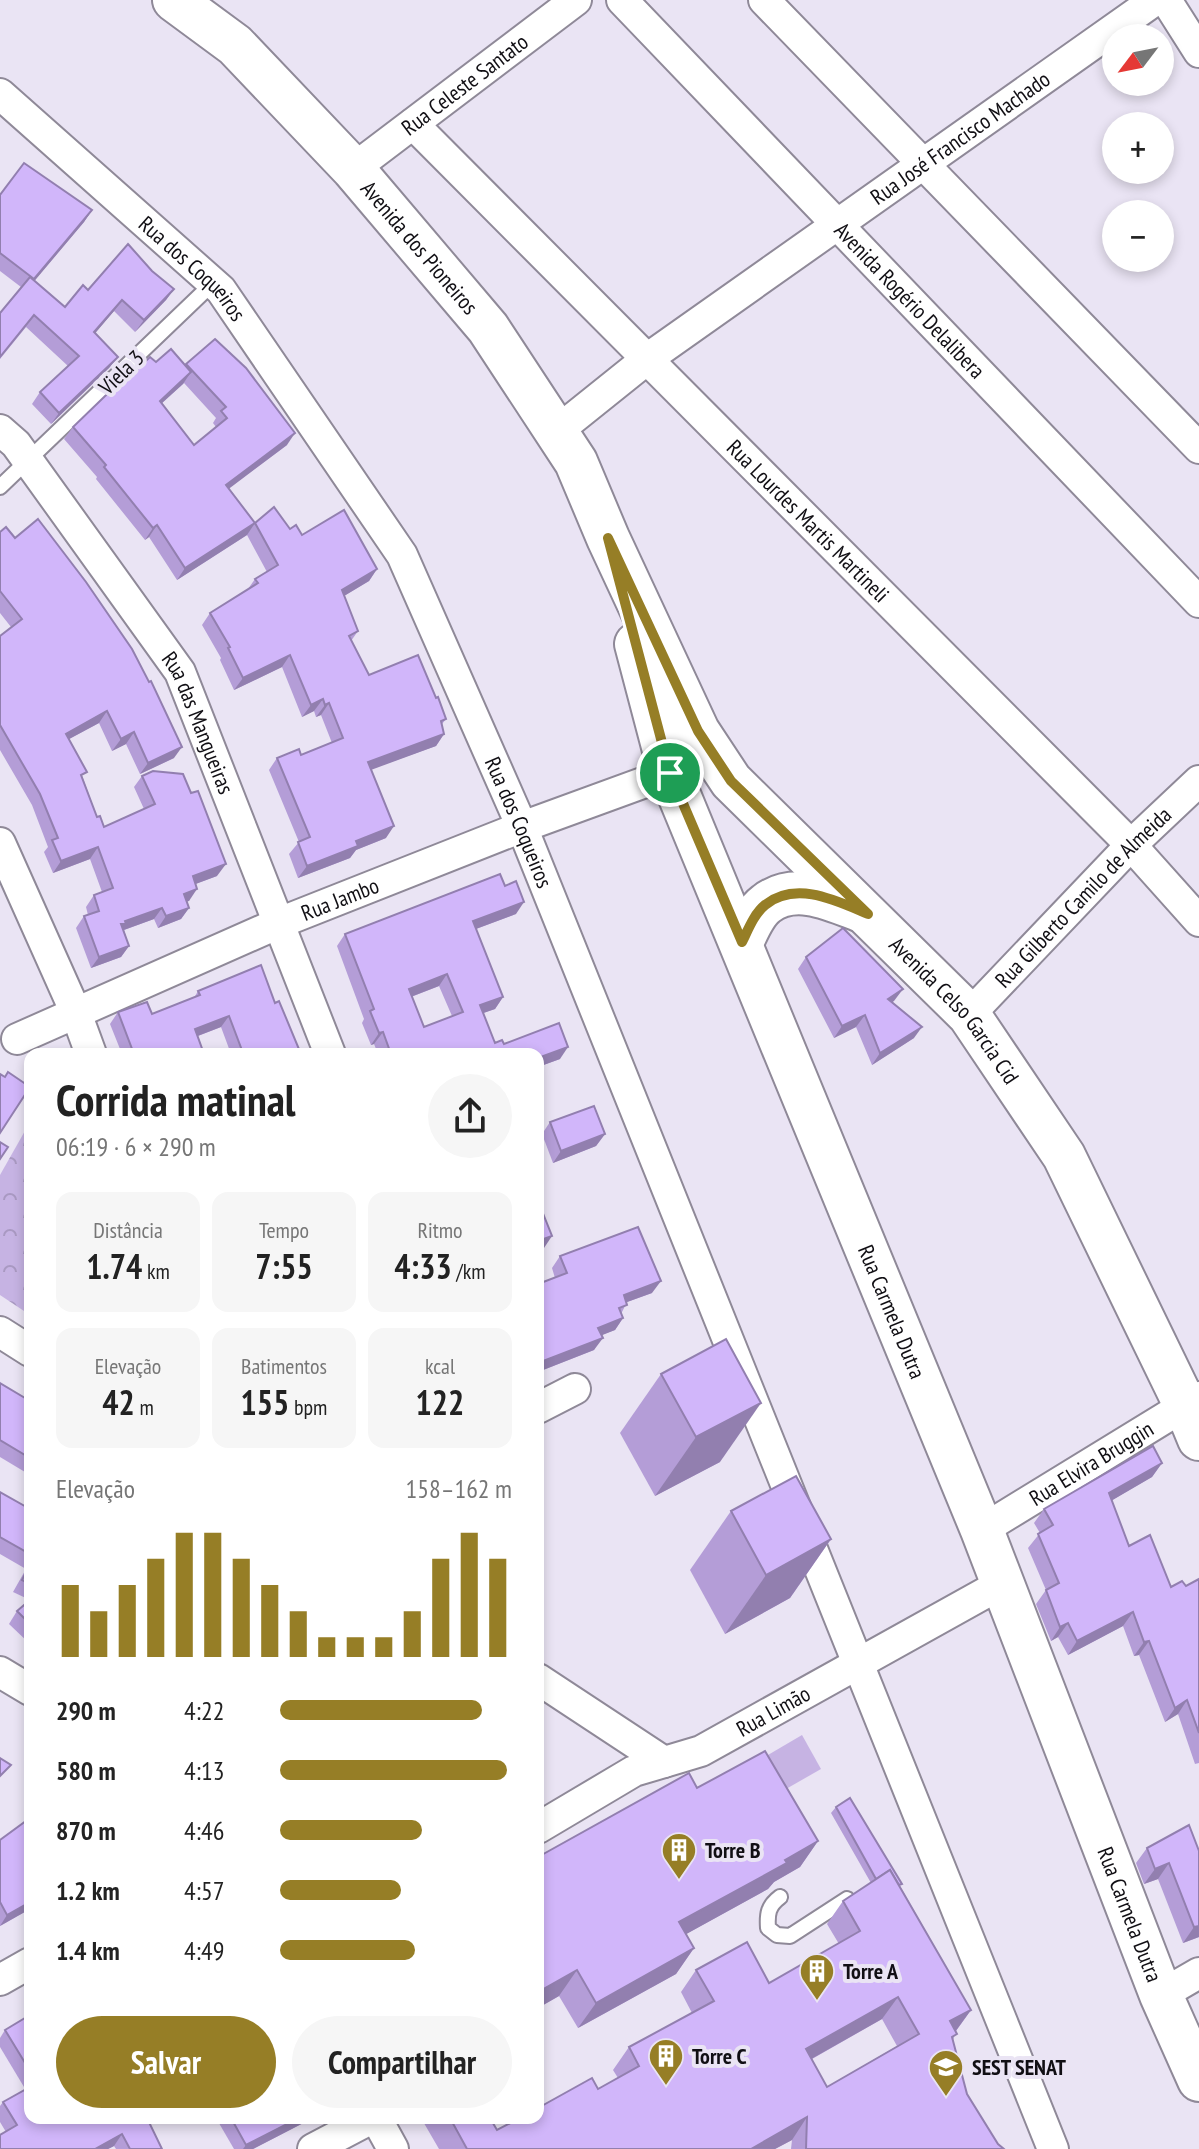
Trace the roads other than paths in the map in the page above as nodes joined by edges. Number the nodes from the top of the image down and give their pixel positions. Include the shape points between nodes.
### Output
1 (174, 0) edge
2 (576, 0) edge
3 (622, 0) edge
4 (764, 0) edge
5 (1155, 0) edge
6 (1166, 0) edge
7 (1199, 52) edge
8 (0, 94) edge
9 (413, 124) junction
10 (923, 164) junction
11 (353, 169) junction
12 (837, 225) junction
13 (213, 283) junction
14 (647, 359) junction
15 (0, 430) edge
16 (556, 432) junction
17 (1199, 448) edge
18 (29, 461) junction
19 (0, 487) edge
20 (608, 538) junction
21 (1199, 602) edge
22 (670, 773) junction
23 (731, 781) junction
24 (1199, 781) edge
25 (522, 827) junction
26 (0, 843) edge
27 (1131, 845) junction
28 (868, 914) junction
29 (1199, 921) edge
30 (279, 923) junction
31 (742, 942) junction
32 (76, 1013) junction
33 (969, 1015) junction
34 (8, 1033) edge
35 (34, 1048) edge
36 (89, 1048) edge
37 (328, 1048) edge
38 (0, 1332) edge
39 (24, 1347) edge
40 (575, 1389) dead end
41 (544, 1405) edge
42 (1194, 1414) edge
43 (982, 1530) junction
44 (1003, 1583) junction
45 (858, 1665) junction
46 (0, 1672) edge
47 (544, 1683) edge
48 (24, 1686) edge
49 (664, 1762) junction
50 (544, 1824) edge
51 (780, 1897) dead end
52 (847, 1899) edge
53 (24, 1966) edge
54 (1199, 1973) edge
55 (0, 1980) edge
56 (1161, 1995) junction
57 (1199, 2080) edge
58 (362, 2124) edge
59 (378, 2124) edge
60 (313, 2149) edge
61 (393, 2149) edge
62 (1053, 2149) edge

1 - 11 main road, Avenida dos Pioneiros via 235,45
2 - 9 street, Rua Celeste Santato
3 - 12 street, Avenida Rogério Delalibera
4 - 10 street
5 - 10 street, Rua José Francisco Machado
6 - 7 street
8 - 13 street, Rua dos Coqueiros
9 - 11 street, Rua Celeste Santato
9 - 14 street, Rua Lourdes Martis Martineli
10 - 12 street, Rua José Francisco Machado
10 - 17 street
11 - 16 main road, Avenida dos Pioneiros via 488,328
12 - 14 street, Rua José Francisco Machado
12 - 21 street, Avenida Rogério Delalibera
13 - 18 lane, Viela 3
13 - 25 street, Rua dos Coqueiros via 402,555
14 - 16 street, Rua José Francisco Machado
14 - 27 street, Rua Lourdes Martis Martineli
15 - 18 street, Rua das Mangueiras
16 - 20 main road, Avenida dos Pioneiros via 576,462
18 - 19 lane, Viela 3
18 - 30 street, Rua das Mangueiras via 180,672
20 - 22 main road, Rua Carmela Dutra
20 - 23 main road, Avenida Celso Garcia Cid via 698,731
22 - 23 main road
22 - 25 street, Rua Jambo
22 - 31 main road, Rua Carmela Dutra
23 - 28 main road, Avenida Celso Garcia Cid
24 - 27 street, Rua Gilberto Camilo de Almeida
25 - 30 street, Rua Jambo
25 - 45 street, Rua dos Coqueiros
26 - 32 street
27 - 29 street, Rua Lourdes Martis Martineli
27 - 33 street, Rua Gilberto Camilo de Almeida
28 - 31 main road via 816,894 778,898 758,912
28 - 33 main road, Avenida Celso Garcia Cid
30 - 32 street, Rua Jambo
30 - 37 street, Rua das Mangueiras
31 - 43 main road, Rua Carmela Dutra
32 - 34 street, Rua Jambo
32 - 36 street
33 - 42 main road, Avenida Celso Garcia Cid via 1064,1156
34 - 35 street
38 - 39 street
40 - 41 street
42 - 43 street, Rua Elvira Bruggin
43 - 44 main road, Rua Carmela Dutra
44 - 45 street, Rua Limão
44 - 56 main road, Rua Carmela Dutra
45 - 49 street, Rua Limão via 701,1751
45 - 62 street, Rua dos Coqueiros
46 - 48 street
47 - 49 street
49 - 50 street, Rua Limão via 634,1771
51 - 52 lane via 770,1904 768,1928 790,1936
53 - 55 street
54 - 56 street
56 - 57 main road, Rua Carmela Dutra
58 - 60 street
59 - 61 street

